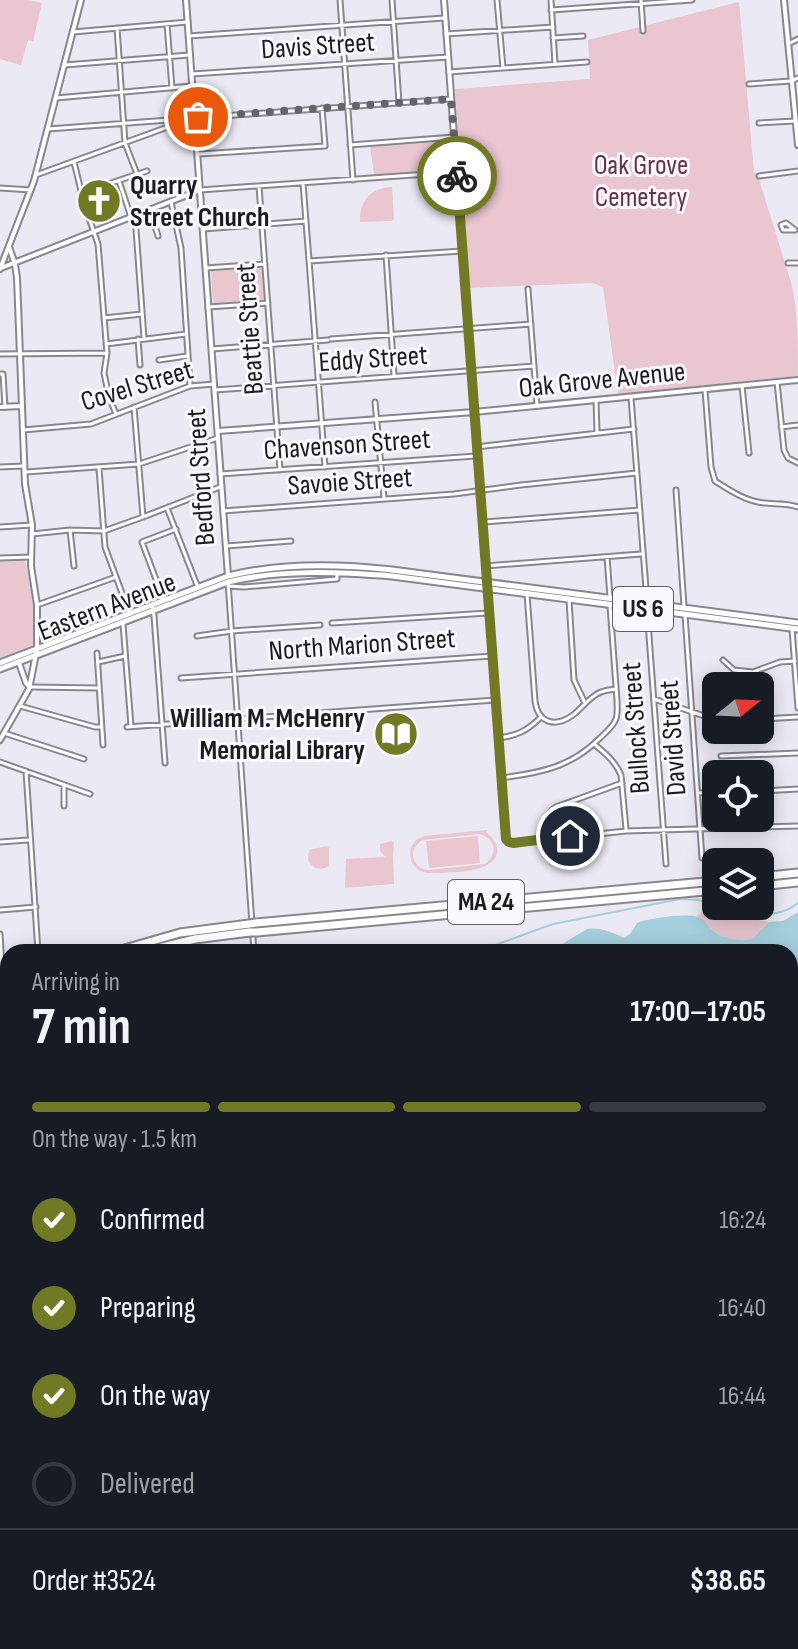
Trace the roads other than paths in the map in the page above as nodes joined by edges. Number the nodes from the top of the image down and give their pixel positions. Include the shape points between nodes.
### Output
1 (81, 0) edge
2 (186, 0) edge
3 (340, 0) edge
4 (392, 0) edge
5 (444, 0) edge
6 (497, 0) edge
7 (551, 0) edge
8 (692, 0) edge
9 (784, 0) edge
10 (641, 2) edge
11 (551, 10) junction
12 (445, 18) junction
13 (188, 22) junction
14 (393, 22) junction
15 (167, 24) junction
16 (342, 25) junction
17 (553, 27) junction
18 (117, 28) junction
19 (500, 31) junction
20 (643, 31) dead end
21 (73, 32) junction
22 (446, 34) junction
23 (189, 36) junction
24 (583, 36) dead end
25 (553, 38) junction
26 (798, 39) edge
27 (788, 44) junction
28 (190, 55) junction
29 (170, 57) junction
30 (448, 57) junction
31 (118, 60) junction
32 (396, 61) junction
33 (587, 62) dead end
34 (345, 64) junction
35 (555, 64) junction
36 (65, 65) junction
37 (503, 68) junction
38 (449, 72) junction
39 (191, 74) junction
40 (798, 78) edge
41 (791, 81) junction
42 (749, 84) dead end
43 (192, 86) junction
44 (172, 88) junction
45 (121, 92) junction
46 (56, 98) junction
47 (451, 99) junction
48 (399, 103) junction
49 (347, 106) junction
50 (322, 108) junction
51 (194, 117) junction
52 (795, 121) junction
53 (759, 123) dead end
54 (123, 124) junction
55 (48, 129) junction
56 (454, 137) junction
57 (798, 142) edge
58 (125, 143) junction
59 (350, 145) junction
60 (197, 154) junction
61 (74, 162) junction
62 (147, 171) dead end
63 (798, 171) edge
64 (457, 172) junction
65 (137, 174) junction
66 (35, 175) junction
67 (759, 176) dead end
68 (353, 180) junction
69 (119, 181) junction
70 (303, 183) junction
71 (259, 186) junction
72 (0, 188) edge
73 (31, 190) junction
74 (200, 190) junction
75 (81, 191) junction
76 (171, 202) junction
77 (150, 210) junction
78 (133, 217) junction
79 (306, 221) junction
80 (262, 224) junction
81 (203, 229) junction
82 (94, 231) junction
83 (158, 236) dead end
84 (9, 247) junction
85 (462, 251) junction
86 (386, 255) junction
87 (309, 261) junction
88 (788, 263) dead end
89 (798, 263) edge
90 (15, 264) junction
91 (265, 264) junction
92 (206, 268) junction
93 (0, 269) edge
94 (528, 289) dead end
95 (268, 303) junction
96 (208, 307) junction
97 (142, 314) junction
98 (104, 318) junction
99 (531, 324) junction
100 (468, 330) junction
101 (187, 334) junction
102 (391, 335) junction
103 (144, 338) junction
104 (138, 339) junction
105 (314, 340) junction
106 (106, 344) junction
107 (271, 344) junction
108 (212, 349) junction
109 (107, 353) junction
110 (0, 354) edge
111 (18, 354) junction
112 (188, 356) junction
113 (159, 360) dead end
114 (140, 365) dead end
115 (534, 366) junction
116 (471, 371) junction
117 (0, 374) edge
118 (394, 377) junction
119 (798, 380) edge
120 (777, 382) junction
121 (317, 383) junction
122 (190, 386) junction
123 (274, 386) junction
124 (742, 386) junction
125 (215, 387) junction
126 (705, 390) junction
127 (631, 397) junction
128 (596, 400) junction
129 (375, 402) dead end
130 (21, 406) junction
131 (537, 406) junction
132 (2, 407) edge
133 (134, 407) junction
134 (474, 412) junction
135 (116, 414) junction
136 (377, 420) junction
137 (320, 424) junction
138 (798, 425) edge
139 (277, 427) junction
140 (781, 427) junction
141 (634, 429) junction
142 (23, 430) junction
143 (218, 431) junction
144 (597, 434) junction
145 (218, 438) junction
146 (476, 447) junction
147 (749, 453) dead end
148 (477, 456) junction
149 (381, 463) junction
150 (798, 463) edge
151 (139, 464) junction
152 (0, 467) edge
153 (325, 467) junction
154 (99, 468) junction
155 (25, 469) junction
156 (280, 470) junction
157 (637, 473) junction
158 (220, 474) junction
159 (221, 486) junction
160 (480, 490) junction
161 (676, 490) dead end
162 (384, 499) junction
163 (798, 507) edge
164 (167, 508) junction
165 (640, 510) junction
166 (223, 511) junction
167 (143, 517) junction
168 (482, 522) junction
169 (32, 525) junction
170 (0, 527) edge
171 (176, 529) junction
172 (70, 530) junction
173 (104, 531) junction
174 (32, 534) junction
175 (291, 541) dead end
176 (226, 546) junction
177 (643, 554) junction
178 (31, 557) junction
179 (607, 557) junction
180 (0, 558) edge
181 (74, 566) dead end
182 (485, 566) junction
183 (116, 577) junction
184 (228, 581) junction
185 (487, 586) junction
186 (199, 590) junction
187 (527, 594) junction
188 (569, 600) junction
189 (610, 602) junction
190 (165, 603) junction
191 (37, 605) junction
192 (647, 607) junction
193 (153, 608) junction
194 (684, 612) junction
195 (489, 613) junction
196 (131, 616) junction
197 (122, 620) junction
198 (332, 623) dead end
199 (320, 625) dead end
200 (796, 627) edge
201 (232, 631) junction
202 (197, 636) dead end
203 (36, 652) junction
204 (97, 653) dead end
205 (126, 656) junction
206 (492, 656) junction
207 (18, 660) junction
208 (723, 660) dead end
209 (795, 661) junction
210 (98, 662) junction
211 (0, 663) edge
212 (0, 669) edge
213 (234, 674) junction
214 (181, 678) dead end
215 (30, 687) junction
216 (99, 688) junction
217 (616, 689) junction
218 (654, 699) junction
219 (495, 700) junction
220 (585, 703) junction
221 (20, 706) junction
222 (798, 708) edge
223 (692, 713) junction
224 (702, 716) edge
225 (541, 717) junction
226 (798, 717) edge
227 (238, 718) junction
228 (774, 718) edge
229 (162, 723) junction
230 (102, 727) junction
231 (4, 733) junction
232 (498, 738) junction
233 (0, 740) edge
234 (594, 744) junction
235 (103, 745) dead end
236 (798, 753) edge
237 (721, 756) dead end
238 (84, 759) dead end
239 (0, 762) edge
240 (165, 763) dead end
241 (26, 771) junction
242 (501, 778) junction
243 (622, 783) junction
244 (64, 785) junction
245 (798, 789) edge
246 (774, 790) edge
247 (698, 793) junction
248 (702, 793) edge
249 (90, 794) dead end
250 (64, 806) dead end
251 (798, 826) edge
252 (700, 829) junction
253 (663, 830) junction
254 (626, 831) junction
255 (30, 839) junction
256 (542, 839) junction
257 (0, 842) edge
258 (702, 858) dead end
259 (666, 864) dead end
260 (798, 873) edge
261 (774, 876) edge
262 (702, 882) edge
263 (798, 882) edge
264 (774, 885) edge
265 (702, 891) edge
266 (36, 907) junction
267 (0, 910) edge
268 (253, 928) junction
269 (38, 944) edge
270 (141, 944) edge
271 (174, 944) edge
272 (253, 944) edge

1 - 21 street
2 - 13 street, Bedford Street
3 - 16 street
4 - 14 street
5 - 12 street
6 - 19 street
7 - 11 street
8 - 10 street
9 - 27 street
10 - 11 street
10 - 20 street
11 - 17 street
12 - 14 street
12 - 22 street
13 - 15 street
13 - 23 street, Bedford Street
14 - 16 street
14 - 32 street
15 - 18 street
15 - 29 street
16 - 23 street
16 - 34 street
17 - 19 street
17 - 25 street
18 - 21 street
18 - 31 street
19 - 22 street
19 - 37 street
21 - 36 street
22 - 30 street
23 - 28 street, Bedford Street
24 - 25 street
25 - 35 street
26 - 27 street
27 - 41 street
28 - 29 street
28 - 39 street, Bedford Street
29 - 31 street
29 - 44 street
30 - 32 street, Davis Street
30 - 38 street
31 - 36 street
31 - 45 street
32 - 34 street, Davis Street
32 - 48 street
33 - 35 street
34 - 39 street, Davis Street
34 - 49 street
35 - 37 street
36 - 46 street
37 - 38 street
38 - 47 street
39 - 43 street, Bedford Street
40 - 41 street
41 - 42 street
41 - 52 street
43 - 44 street
43 - 51 street, Bedford Street
44 - 45 street
45 - 46 street
45 - 54 street
46 - 55 street
47 - 48 street
47 - 56 street
48 - 49 street
49 - 50 street
49 - 59 street
50 - 51 street
50 - 60 street via 325,146
51 - 54 street
51 - 58 street
51 - 60 street, Bedford Street
52 - 53 street
52 - 57 street
54 - 55 street
54 - 58 street
55 - 66 street
56 - 59 street
56 - 64 street
58 - 61 street
58 - 65 street
59 - 68 street
60 - 74 street, Bedford Street
61 - 66 street
61 - 75 street
62 - 65 street
63 - 67 street
64 - 68 street
64 - 85 street
65 - 69 street
66 - 73 street
68 - 70 street
69 - 75 street
69 - 78 street
70 - 71 street
70 - 79 street
71 - 74 street
71 - 80 street, Beattie Street
72 - 73 street
73 - 84 street
74 - 76 street
74 - 81 street, Bedford Street
75 - 82 street
76 - 77 street
76 - 101 street via 181,248
77 - 78 street
77 - 83 street
78 - 82 street
78 - 97 street
79 - 80 street
79 - 87 street
80 - 81 street
80 - 91 street, Beattie Street
81 - 92 street, Bedford Street
82 - 90 street
82 - 98 street
84 - 90 street
84 - 93 street
85 - 86 street
85 - 100 street
86 - 87 street
86 - 102 street
87 - 105 street
88 - 89 street
90 - 93 street
90 - 111 street
91 - 92 street
91 - 95 street, Beattie Street
92 - 96 street, Bedford Street
94 - 99 street
95 - 96 street
95 - 107 street, Beattie Street
96 - 108 street, Bedford Street
97 - 98 street
97 - 103 street
98 - 106 street
99 - 100 street
99 - 115 street
100 - 102 street
100 - 116 street
101 - 103 street
101 - 112 street
102 - 105 street
102 - 118 street
103 - 104 street
104 - 106 street
104 - 114 street
105 - 107 street
105 - 121 street
106 - 109 street
107 - 108 street
107 - 123 street, Beattie Street
108 - 125 street, Bedford Street
109 - 111 street
109 - 135 street via 104,373
110 - 111 street
111 - 130 street
112 - 113 street
112 - 122 street
115 - 116 street, Eddy Street
115 - 131 street
116 - 118 street, Eddy Street
116 - 134 street
117 - 132 street
118 - 121 street, Eddy Street
119 - 120 street, Oak Grove Avenue
120 - 124 street, Oak Grove Avenue
120 - 140 street
121 - 123 street, Eddy Street
121 - 137 street
122 - 125 street, Covel Street
122 - 133 street, Covel Street
123 - 125 street, Eddy Street
123 - 139 street, Beattie Street
124 - 126 street, Oak Grove Avenue
124 - 147 street
125 - 143 street, Bedford Street
126 - 127 street, Oak Grove Avenue
126 - 163 street via 715,481 752,501
127 - 128 street, Oak Grove Avenue
127 - 141 street, Bullock Street
128 - 131 street, Oak Grove Avenue
128 - 144 street
129 - 136 street
130 - 132 street
130 - 142 street
131 - 134 street, Oak Grove Avenue
133 - 135 street, Covel Street
133 - 151 street
134 - 136 street, Oak Grove Avenue
134 - 146 street
135 - 142 street, Covel Street via 91,424
136 - 137 street, Oak Grove Avenue
136 - 149 street
137 - 139 street, Oak Grove Avenue
137 - 153 street
138 - 140 street
139 - 143 street, Oak Grove Avenue
139 - 156 street, Beattie Street
140 - 150 street via 784,450
141 - 144 street
141 - 157 street, Bullock Street
142 - 155 street
143 - 145 street, Bedford Street
144 - 146 street
145 - 151 street
145 - 158 street, Bedford Street
146 - 148 street
148 - 149 street, Chavenson Street
148 - 160 street
149 - 153 street, Chavenson Street
149 - 162 street
151 - 154 street
151 - 167 street
152 - 155 street
153 - 156 street, Chavenson Street
154 - 155 street
154 - 173 street
155 - 169 street
156 - 158 street, Chavenson Street
157 - 160 street, Savoie Street
157 - 165 street, Bullock Street
158 - 159 street, Bedford Street
159 - 164 street
159 - 166 street, Bedford Street
160 - 162 street, Savoie Street
160 - 168 street
161 - 194 street, David Street
162 - 166 street, Savoie Street
164 - 167 street
164 - 171 street
165 - 168 street
165 - 177 street, Bullock Street
166 - 176 street, Bedford Street
167 - 173 street
168 - 182 street
169 - 170 street
169 - 174 street
171 - 186 street
171 - 190 street via 142,542
172 - 173 street
172 - 174 street
172 - 181 street
173 - 183 street
174 - 178 street
175 - 176 street
176 - 184 street, Bedford Street
177 - 179 street
177 - 192 street, Bullock Street
178 - 180 street
178 - 191 street
179 - 182 street
179 - 189 street
182 - 185 street
183 - 191 street
183 - 196 street
184 - 185 main road, US 6 via 337,573
184 - 185 main road, US 6 via 275,569 343,567
184 - 186 main road, Eastern Avenue / US 6
184 - 201 street, Bedford Street
185 - 187 main road, US 6
185 - 189 main road, US 6
185 - 195 street
186 - 190 main road, Eastern Avenue / US 6
187 - 188 main road, US 6
187 - 225 street via 535,701
188 - 189 main road, US 6
188 - 220 street via 574,680
189 - 192 main road, US 6
189 - 217 street
190 - 193 main road, Eastern Avenue / US 6
191 - 203 street
192 - 194 main road, US 6
192 - 218 street, Bullock Street
193 - 196 main road, Eastern Avenue / US 6
193 - 229 street
194 - 200 main road, US 6
194 - 223 street, David Street
195 - 198 street
195 - 206 street
196 - 197 main road, Eastern Avenue / US 6
197 - 203 main road, Eastern Avenue / US 6
197 - 205 street
199 - 201 street
200 - 209 street
201 - 202 street
201 - 213 street, Bedford Street
203 - 207 main road, Eastern Avenue / US 6
203 - 215 street
204 - 210 street
205 - 210 street
205 - 229 street via 129,726
206 - 213 street, North Marion Street
206 - 219 street
207 - 211 main road, Eastern Avenue / US 6
207 - 212 main road, Eastern Avenue / US 6
207 - 215 street
208 - 209 street via 734,670 753,672
209 - 222 street
210 - 216 street
213 - 214 street, North Marion Street
213 - 227 street, Bedford Street
215 - 216 street
215 - 221 street
216 - 230 street
217 - 220 street via 604,690
217 - 234 street via 617,716
218 - 223 street
218 - 253 street, Bullock Street
219 - 227 street
219 - 232 street
220 - 225 street via 564,720
221 - 230 street
221 - 231 street
223 - 224 street
223 - 247 street, David Street
225 - 232 street via 524,732
226 - 228 street
227 - 229 street
227 - 272 street, Bedford Street
229 - 240 street
230 - 235 street
231 - 233 street
231 - 238 street
232 - 242 street
234 - 242 street via 565,764
234 - 243 street via 618,767
236 - 237 street
239 - 241 street
241 - 244 street
241 - 255 street
242 - 256 street via 506,839
243 - 254 street
243 - 256 street via 556,807 544,821
244 - 249 street
244 - 250 street
245 - 246 street
247 - 248 street
247 - 252 street, David Street
251 - 252 street
252 - 253 street
252 - 258 street, David Street
253 - 254 street
253 - 259 street, Bullock Street
254 - 256 street
255 - 257 street
255 - 266 street
260 - 261 highway
262 - 268 highway, MA 24
263 - 264 highway
265 - 268 highway, MA 24
266 - 267 street
266 - 269 street
268 - 270 highway, MA 24 via 174,934
268 - 271 highway, MA 24

